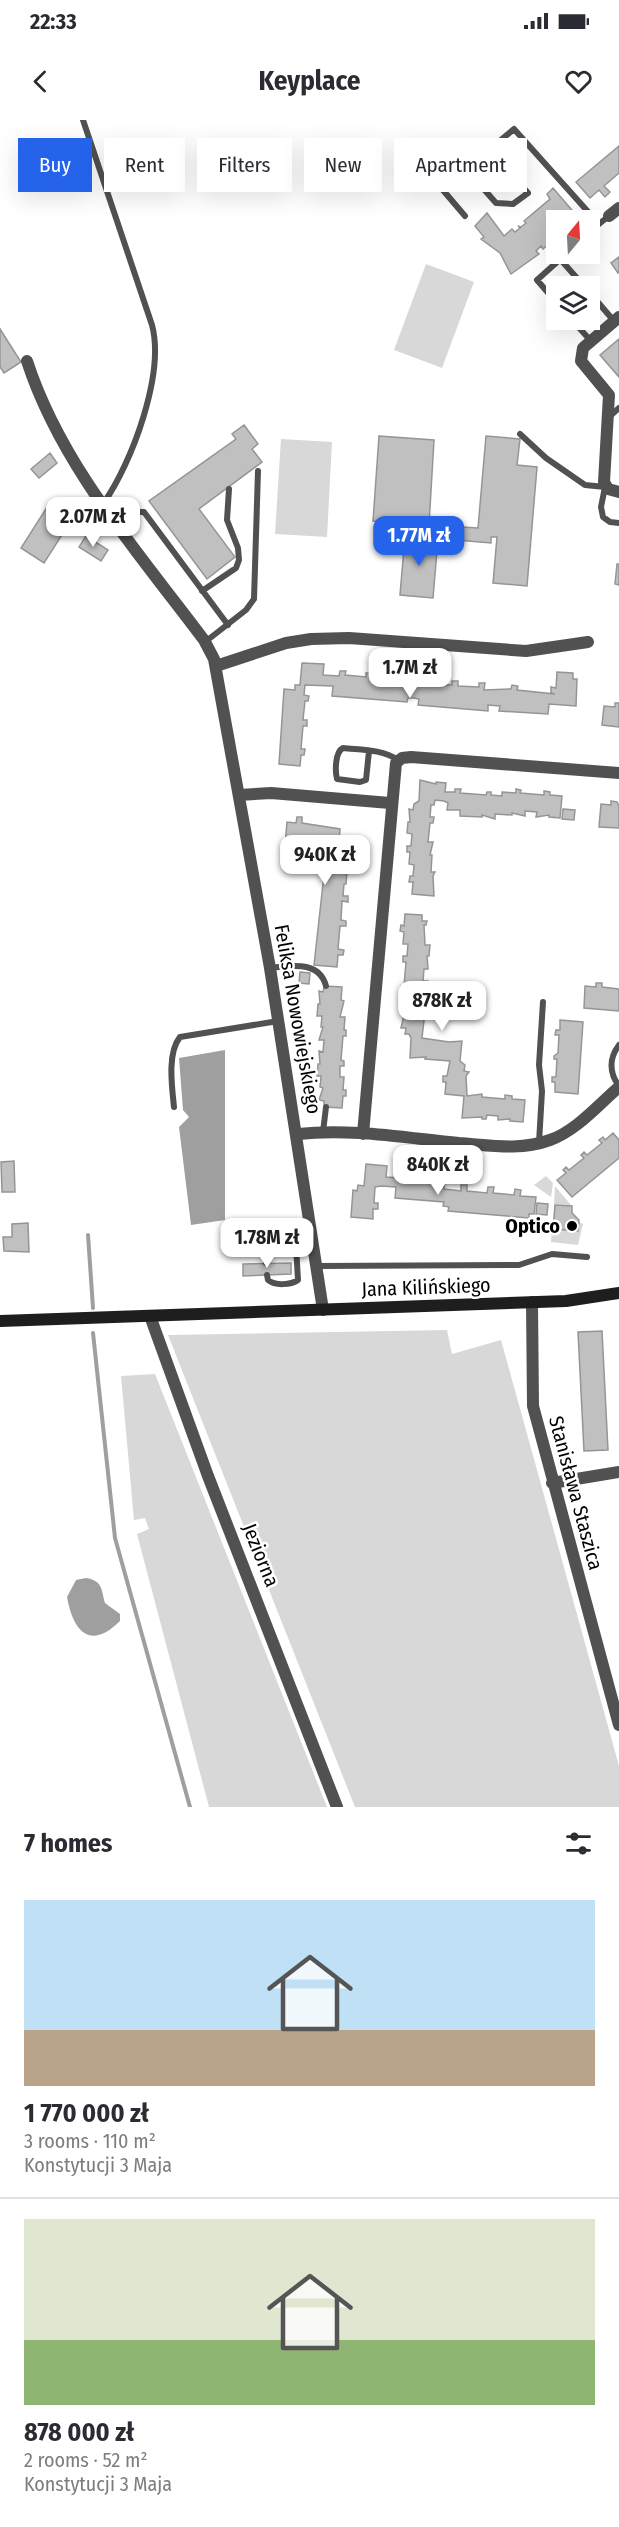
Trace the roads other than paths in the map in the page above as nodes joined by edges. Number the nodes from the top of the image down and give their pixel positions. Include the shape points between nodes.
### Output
1 (83, 120) edge
2 (503, 138) edge
3 (522, 138) edge
4 (527, 144) edge
5 (445, 192) edge
6 (486, 192) edge
7 (527, 192) edge
8 (586, 210) edge
9 (614, 212) edge
10 (465, 216) dead end
11 (600, 224) edge
12 (555, 264) edge
13 (564, 264) edge
14 (575, 276) edge
15 (546, 290) edge
16 (600, 303) edge
17 (617, 319) edge
18 (581, 330) edge
19 (591, 341) junction
20 (27, 361) dead end
21 (619, 408) edge
22 (609, 417) junction
23 (520, 434) dead end
24 (258, 471) dead end
25 (605, 487) junction
26 (229, 489) dead end
27 (619, 492) edge
28 (103, 504) junction
29 (619, 523) edge
30 (118, 524) junction
31 (202, 591) junction
32 (228, 625) junction
33 (205, 642) junction
34 (588, 642) dead end
35 (216, 666) junction
36 (369, 751) junction
37 (398, 760) junction
38 (619, 773) edge
39 (240, 795) junction
40 (390, 803) junction
41 (270, 968) junction
42 (326, 986) dead end
43 (543, 1002) dead end
44 (279, 1021) junction
45 (619, 1045) edge
46 (619, 1087) edge
47 (174, 1107) dead end
48 (326, 1107) dead end
49 (323, 1132) junction
50 (298, 1134) junction
51 (363, 1134) junction
52 (539, 1143) junction
53 (311, 1227) junction
54 (295, 1229) junction
55 (587, 1257) dead end
56 (266, 1263) dead end
57 (317, 1266) junction
58 (267, 1275) dead end
59 (619, 1293) edge
60 (532, 1302) junction
61 (323, 1310) junction
62 (150, 1316) junction
63 (0, 1321) edge
64 (619, 1472) edge
65 (552, 1483) junction
66 (619, 1725) edge
67 (337, 1807) edge

1 - 28 lane via 152,325 157,357 149,401 117,481
2 - 3 lane via 514,129
4 - 8 lane
5 - 10 lane
6 - 7 lane via 496,203 508,205
9 - 11 lane
12 - 15 lane via 537,280
13 - 14 lane
16 - 17 lane
17 - 19 street
18 - 19 lane
19 - 22 street via 580,358 608,391
20 - 28 street, Feliksa Nowowiejskiego via 57,433
21 - 22 lane
22 - 25 street
23 - 25 lane via 585,485
24 - 32 lane via 254,599
25 - 27 street
25 - 29 lane via 603,516
26 - 31 lane via 227,520 239,560 236,568
28 - 30 street, Feliksa Nowowiejskiego
30 - 31 lane via 136,512 144,513
30 - 33 street, Feliksa Nowowiejskiego
31 - 32 lane
32 - 33 lane
33 - 35 street, Feliksa Nowowiejskiego
34 - 35 street via 526,651 349,638 311,639
35 - 39 street, Feliksa Nowowiejskiego
36 - 36 lane via 339,749 337,779 366,780
36 - 37 lane via 387,753
37 - 38 street via 411,757
37 - 40 street
39 - 40 street via 271,793
39 - 41 street, Feliksa Nowowiejskiego
40 - 51 street
41 - 42 lane via 311,968 322,976
41 - 44 street, Feliksa Nowowiejskiego
43 - 52 lane
44 - 47 lane via 180,1037 173,1068
44 - 50 street, Feliksa Nowowiejskiego
45 - 46 lane via 611,1066
46 - 52 street via 571,1129
48 - 49 lane
49 - 50 street
49 - 51 street
50 - 53 street, Feliksa Nowowiejskiego
51 - 52 street via 514,1147
53 - 54 lane
53 - 57 street, Feliksa Nowowiejskiego
54 - 56 lane via 283,1234 267,1255
54 - 58 lane via 298,1280 274,1284
55 - 57 lane via 552,1254 519,1265
57 - 61 street, Feliksa Nowowiejskiego
59 - 60 main road, Jana Kilińskiego via 591,1299
60 - 61 main road, Jana Kilińskiego
60 - 65 street, Stanisława Staszica via 532,1396
61 - 62 main road, Jana Kilińskiego
62 - 63 main road, Jana Kilińskiego
62 - 67 street, Jeziorna
64 - 65 street
65 - 66 street, Stanisława Staszica

